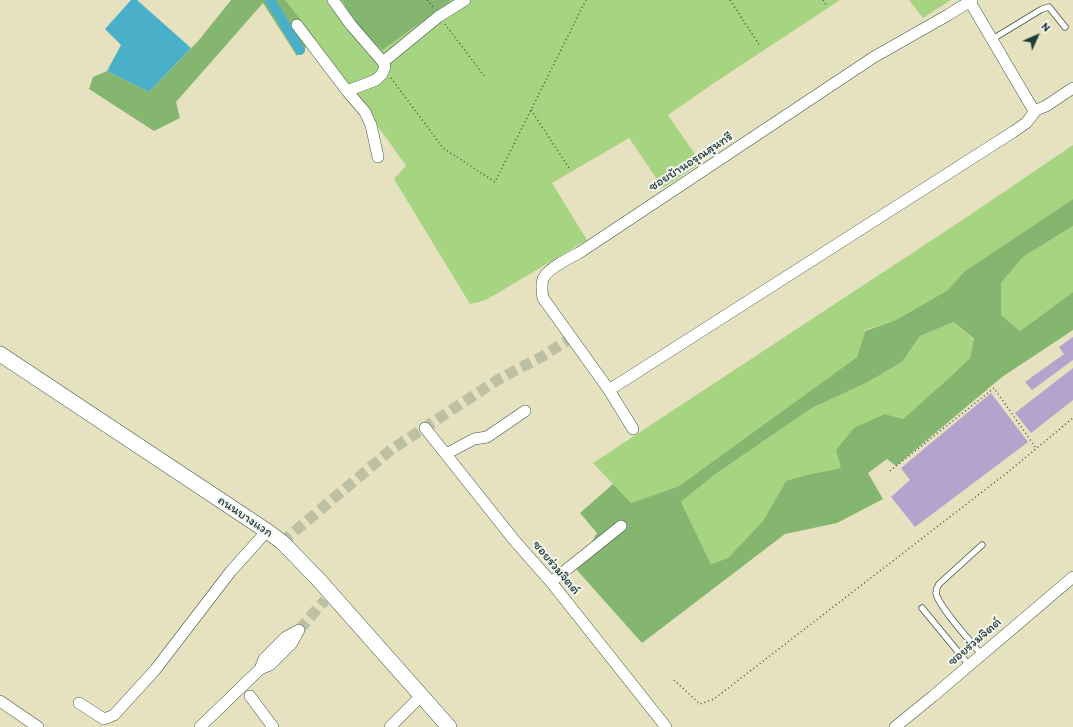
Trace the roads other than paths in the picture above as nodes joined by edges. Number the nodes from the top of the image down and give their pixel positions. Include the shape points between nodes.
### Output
1 (333, 0) edge
2 (465, 0) edge
3 (971, 1) edge
4 (297, 25) dead end
5 (1065, 27) dead end
6 (991, 40) junction
7 (384, 66) junction
8 (1073, 88) edge
9 (347, 91) junction
10 (1034, 111) junction
11 (378, 156) dead end
12 (0, 354) edge
13 (609, 390) junction
14 (525, 411) dead end
15 (424, 428) dead end
16 (633, 429) dead end
17 (446, 454) junction
18 (621, 526) dead end
19 (267, 531) junction
20 (982, 546) dead end
21 (1073, 577) edge
22 (551, 582) junction
23 (922, 608) dead end
24 (298, 630) tunnel mouth
25 (982, 654) junction
26 (969, 665) junction
27 (250, 696) dead end
28 (421, 696) junction
29 (0, 701) edge
30 (79, 703) dead end
31 (38, 727) edge
32 (200, 727) edge
33 (273, 727) edge
34 (390, 727) edge
35 (449, 727) edge
36 (666, 727) edge
37 (895, 727) edge

1 - 7 street
2 - 7 street via 439,16
3 - 6 street, ซอยบ้านอรุณสุนทรี
3 - 13 street, ซอยบ้านอรุณสุนทรี via 874,57 551,270 543,278 543,298
4 - 9 street
5 - 6 lane via 1049,7
6 - 10 street, ซอยบ้านอรุณสุนทรี
7 - 9 street via 382,74 376,80
8 - 10 street
9 - 11 street via 365,112 371,125
10 - 13 street via 1030,119 1013,132
12 - 19 main road, ถนนบางแวก
13 - 16 street, ซอยบ้านอรุณสุนทรี
14 - 17 street via 487,437 474,439
15 - 17 street, ซอยร่วมจิตต์
17 - 22 street, ซอยร่วมจิตต์
18 - 22 street
19 - 28 main road, ถนนบางแวก via 282,542 328,597
19 - 30 street via 232,571 155,670 114,714 104,719
20 - 25 lane via 936,588 941,604
21 - 25 street, ซอยร่วมจิตต์
22 - 36 street, ซอยร่วมจิตต์
23 - 26 lane
24 - 32 street via 286,636 264,659 260,669
25 - 26 street, ซอยร่วมจิตต์
26 - 37 street, ซอยร่วมจิตต์
27 - 33 street
28 - 34 street
28 - 35 main road, ถนนบางแวก
29 - 31 street

